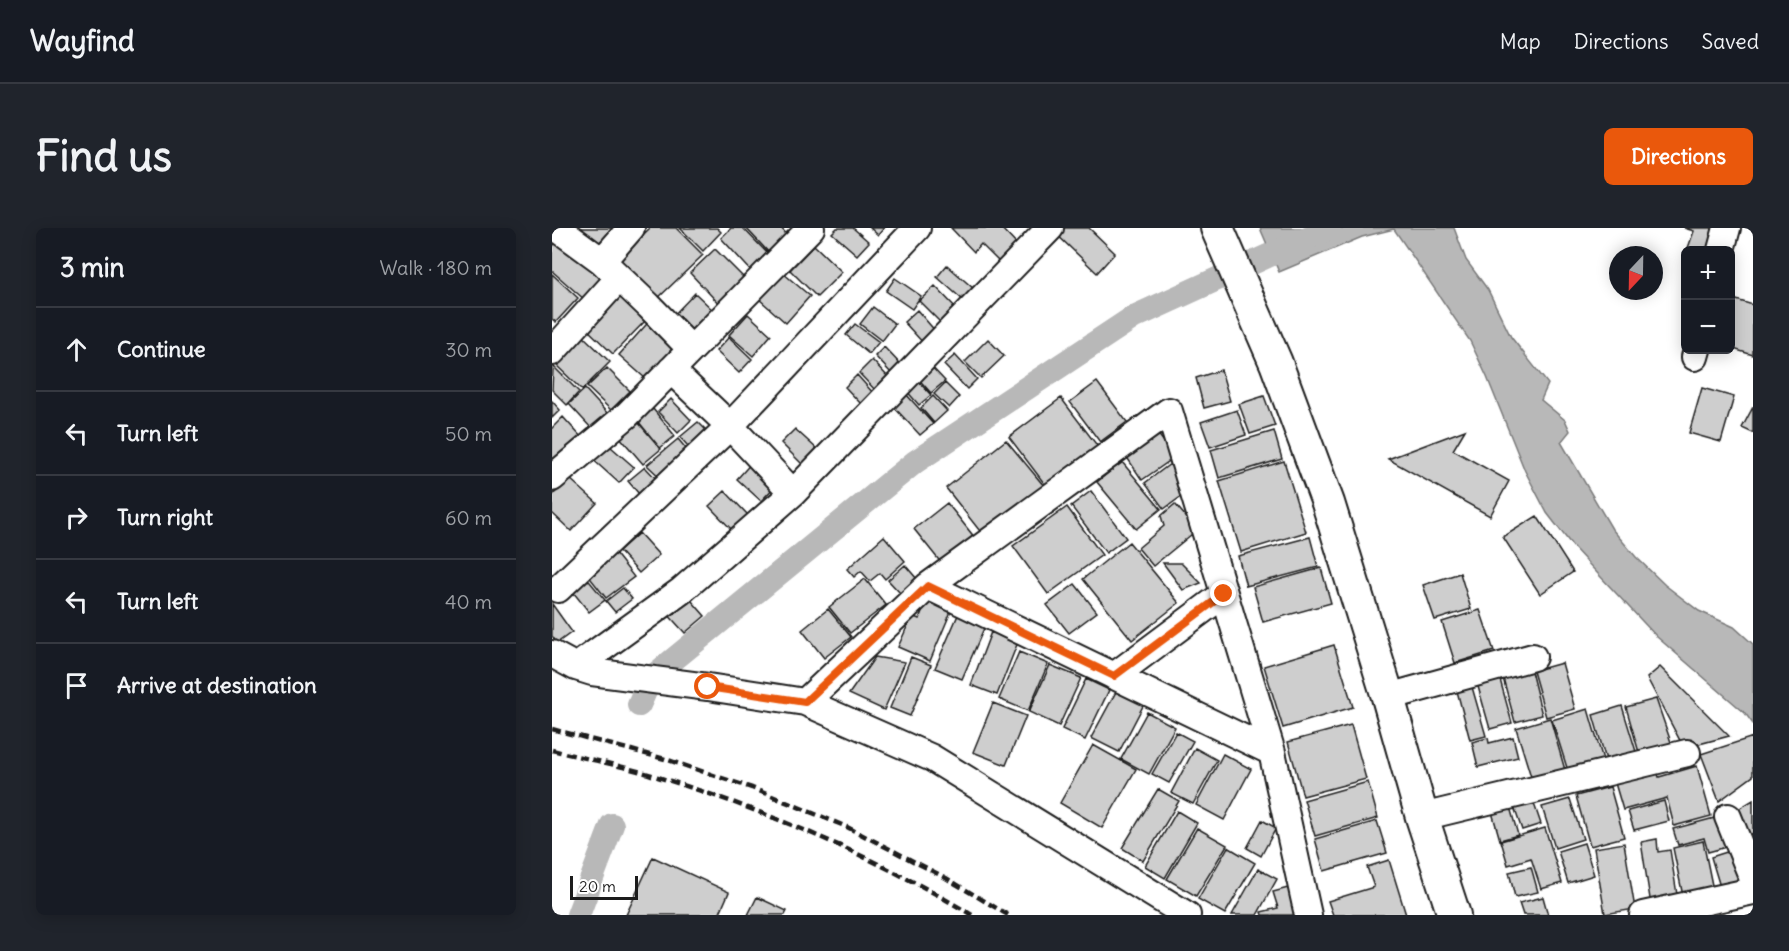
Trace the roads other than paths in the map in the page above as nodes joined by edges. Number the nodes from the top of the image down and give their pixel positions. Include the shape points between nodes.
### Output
1 (557, 228) edge
2 (631, 228) edge
3 (811, 228) edge
4 (917, 228) edge
5 (1050, 228) edge
6 (1217, 228) edge
7 (1727, 228) edge
8 (1722, 246) edge
9 (611, 270) junction
10 (691, 350) junction
11 (552, 352) edge
12 (671, 370) junction
13 (730, 426) junction
14 (552, 477) edge
15 (793, 493) junction
16 (928, 586) junction
17 (558, 589) dead end
18 (1224, 594) junction
19 (552, 654) edge
20 (1533, 657) dead end
21 (584, 669) junction
22 (1114, 676) junction
23 (1388, 697) junction
24 (805, 702) junction
25 (1272, 752) junction
26 (1687, 753) dead end
27 (1728, 816) dead end
28 (1422, 817) junction
29 (1753, 879) edge
30 (1753, 891) edge
31 (1187, 915) edge
32 (1308, 915) edge
33 (1454, 915) edge
34 (1643, 915) edge

1 - 9 street
2 - 9 street
3 - 10 street
4 - 13 street
5 - 15 street
6 - 23 main road via 1276,363 1328,503
7 - 8 street
9 - 10 street
9 - 11 street
10 - 12 street
12 - 13 street
12 - 14 street via 627,416
13 - 15 street
13 - 17 street
15 - 21 street
16 - 18 street via 1169,411
16 - 22 street
16 - 24 street
18 - 22 street
18 - 25 street
19 - 21 street
20 - 23 street
21 - 24 street
22 - 25 street
23 - 28 main road
24 - 31 street via 932,758
25 - 32 street
26 - 28 street
27 - 29 street
28 - 33 main road
30 - 34 street

